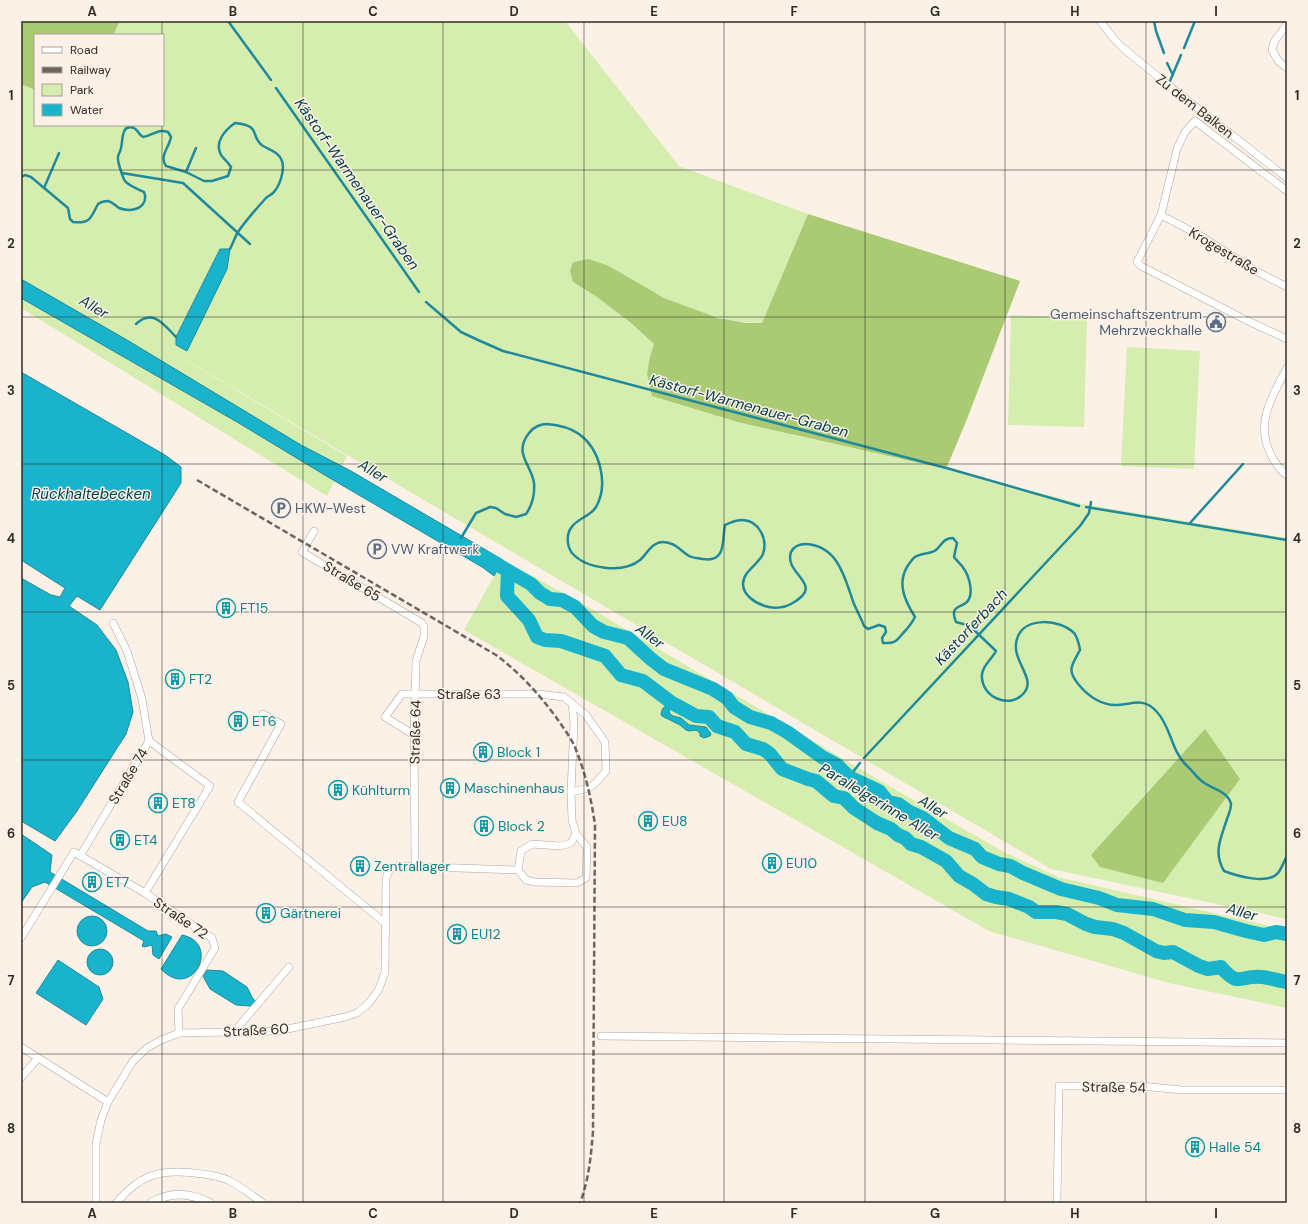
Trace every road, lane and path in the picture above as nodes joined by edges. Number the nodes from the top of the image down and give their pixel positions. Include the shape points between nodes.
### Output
1 (1100, 21) edge
2 (1103, 21) edge
3 (1287, 24) edge
4 (1107, 29) junction
5 (1287, 68) edge
6 (1287, 178) edge
7 (1287, 191) edge
8 (1161, 215) junction
9 (1287, 287) edge
10 (1287, 339) edge
11 (1287, 368) edge
12 (1287, 475) edge
13 (314, 531) dead end
14 (113, 623) dead end
15 (422, 623) joint
16 (415, 694) junction
17 (572, 703) junction
18 (263, 714) dead end
19 (414, 735) junction
20 (149, 741) junction
21 (571, 792) junction
22 (576, 834) junction
23 (80, 856) junction
24 (415, 866) junction
25 (518, 870) junction
26 (145, 893) junction
27 (385, 923) junction
28 (21, 938) edge
29 (289, 968) dead end
30 (234, 1032) junction
31 (179, 1033) junction
32 (601, 1036) dead end
33 (1287, 1043) edge
34 (21, 1047) edge
35 (38, 1058) junction
36 (21, 1078) edge
37 (1287, 1090) edge
38 (108, 1102) junction
39 (96, 1203) edge
40 (116, 1203) edge
41 (151, 1203) edge
42 (210, 1203) edge
43 (263, 1203) edge
44 (1057, 1203) edge

1 - 4 street, Zu dem Balken
2 - 4 street, Zu dem Balken
3 - 5 street via 1274,42 1272,50 1279,62
4 - 6 street, Zu dem Balken via 1132,56
7 - 8 street via 1195,121 1185,132 1177,149
8 - 9 street, Krogestraße
8 - 10 street via 1136,262
11 - 12 street via 1273,393 1265,422 1265,441 1273,459
13 - 15 street, Straße 65 via 302,552
14 - 20 street, Straße 74 via 127,651 142,699
15 - 16 street, Straße 64 via 424,636 416,661
16 - 17 street, Straße 63 via 539,694 564,697
16 - 19 street, Straße 64
16 - 19 street, Straße 63 via 402,694 385,717
17 - 21 street via 574,722
17 - 21 street, Straße 63 via 586,715 605,742 606,771 589,789
18 - 27 street via 281,724 238,802
19 - 24 street, Straße 64
20 - 23 street, Straße 74
20 - 26 street via 210,786
21 - 22 street via 572,820
22 - 25 street via 571,843 560,846 532,844 521,852
22 - 25 street via 587,847 586,878 578,883 535,882 526,880
23 - 26 street, Straße 72
23 - 28 street via 74,852
24 - 25 street
24 - 27 street, Straße 60 via 399,866 388,872 385,886
26 - 31 street, Straße 72 via 212,938 215,948 178,1009
27 - 30 street, Straße 60 via 386,961 383,981 375,996 364,1008 345,1017 278,1031
29 - 30 street
30 - 31 street, Straße 60
31 - 38 street, Straße 60 via 147,1048 133,1061
32 - 33 street
34 - 35 street
35 - 36 street
35 - 38 street
37 - 44 street, Straße 54 via 1059,1086
38 - 39 street, Straße 60 via 96,1144
40 - 43 street via 127,1190 140,1181 156,1173 175,1171 203,1174 229,1181
41 - 42 street via 170,1195 183,1194

